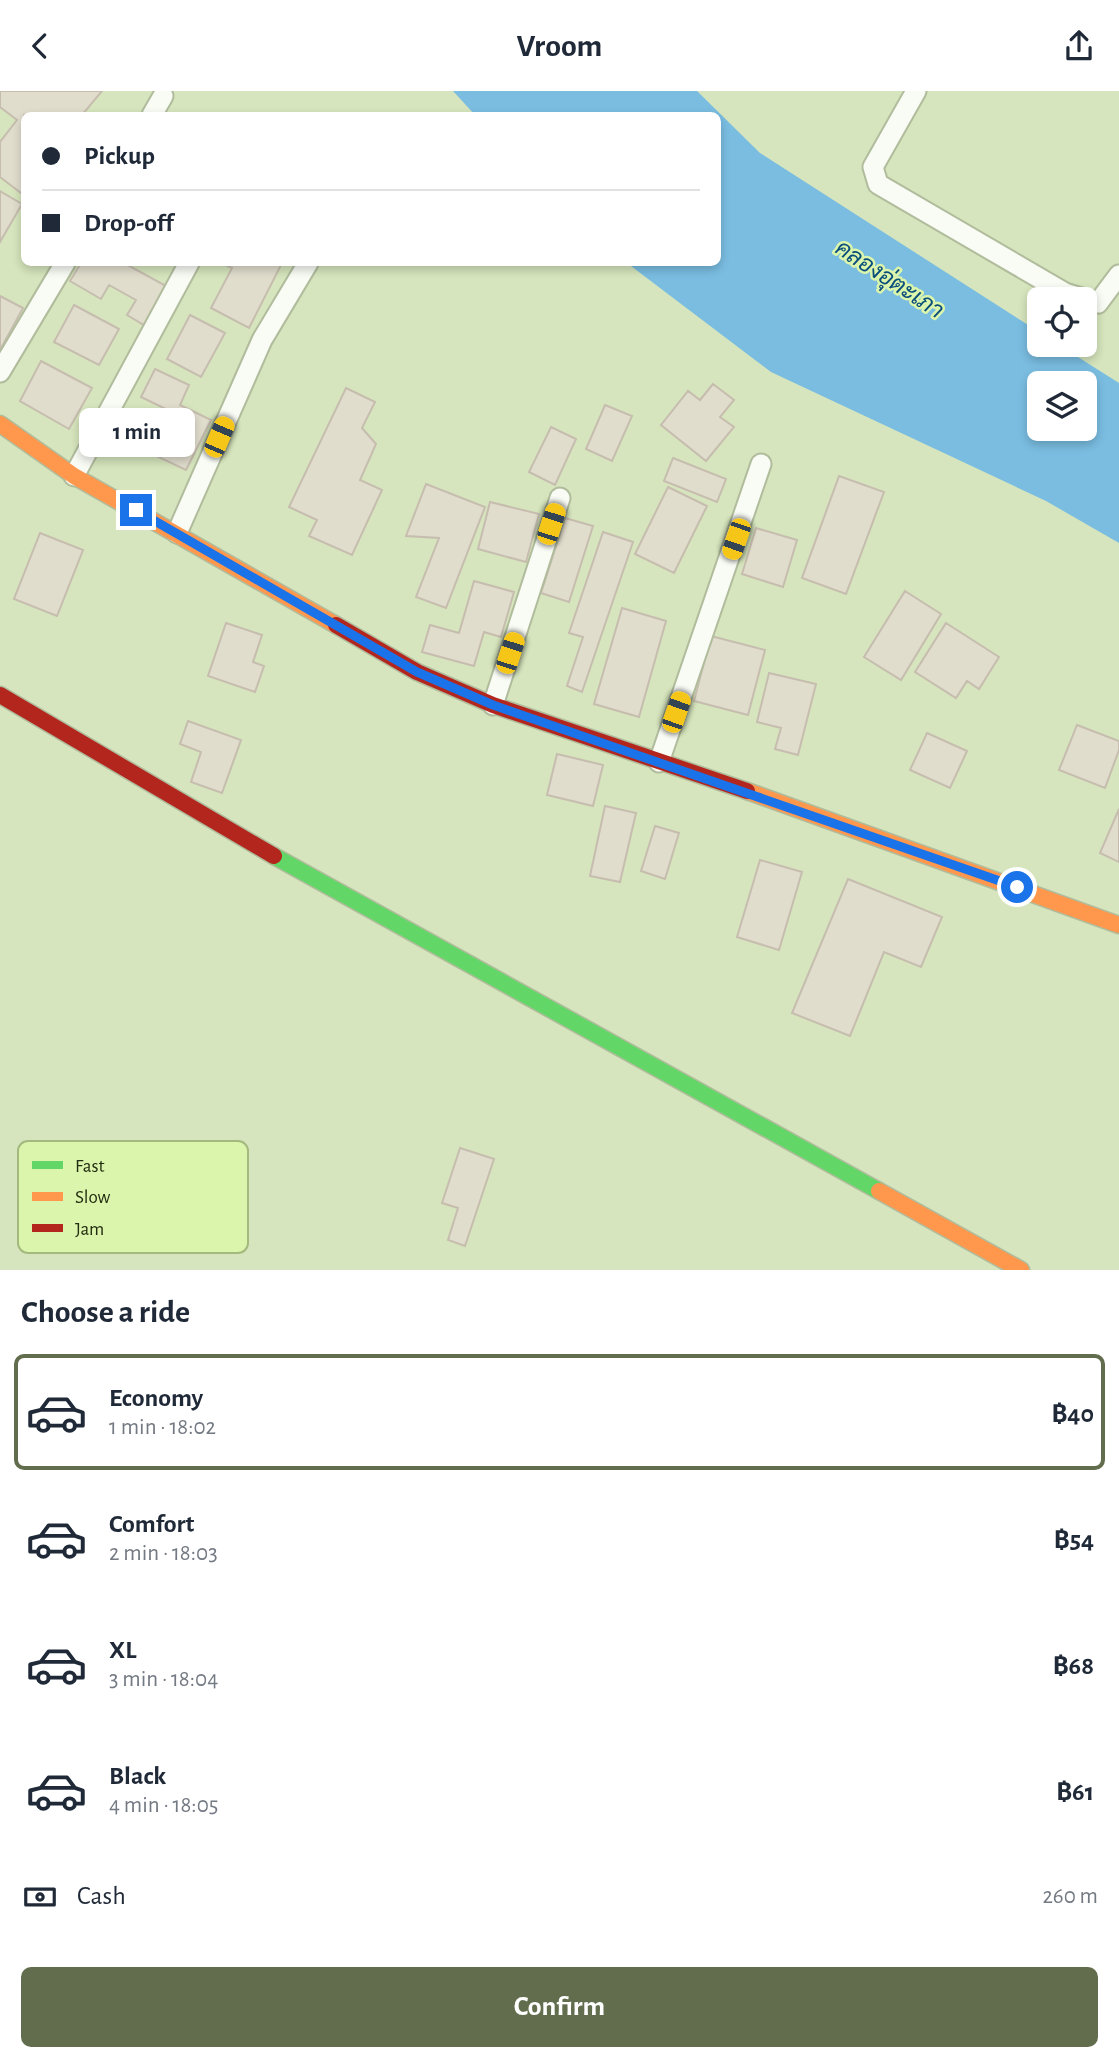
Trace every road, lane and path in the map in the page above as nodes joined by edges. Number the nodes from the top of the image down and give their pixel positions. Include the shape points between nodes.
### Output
1 (916, 91) edge
2 (163, 96) dead end
3 (154, 112) edge
4 (63, 266) edge
5 (187, 266) edge
6 (306, 266) edge
7 (1119, 275) edge
8 (0, 372) edge
9 (0, 424) edge
10 (761, 464) dead end
11 (74, 477) junction
12 (560, 498) dead end
13 (177, 533) junction
14 (0, 695) edge
15 (493, 705) junction
16 (659, 762) junction
17 (1119, 925) edge
18 (1021, 1270) edge

1 - 7 street via 873,167 878,184 1065,293 1097,303
2 - 3 street
4 - 8 street
5 - 11 street
6 - 13 street via 261,340
9 - 11 street
10 - 16 street
11 - 13 street
12 - 15 street
13 - 15 street via 417,672
14 - 18 street via 232,833
15 - 16 street
16 - 17 street

